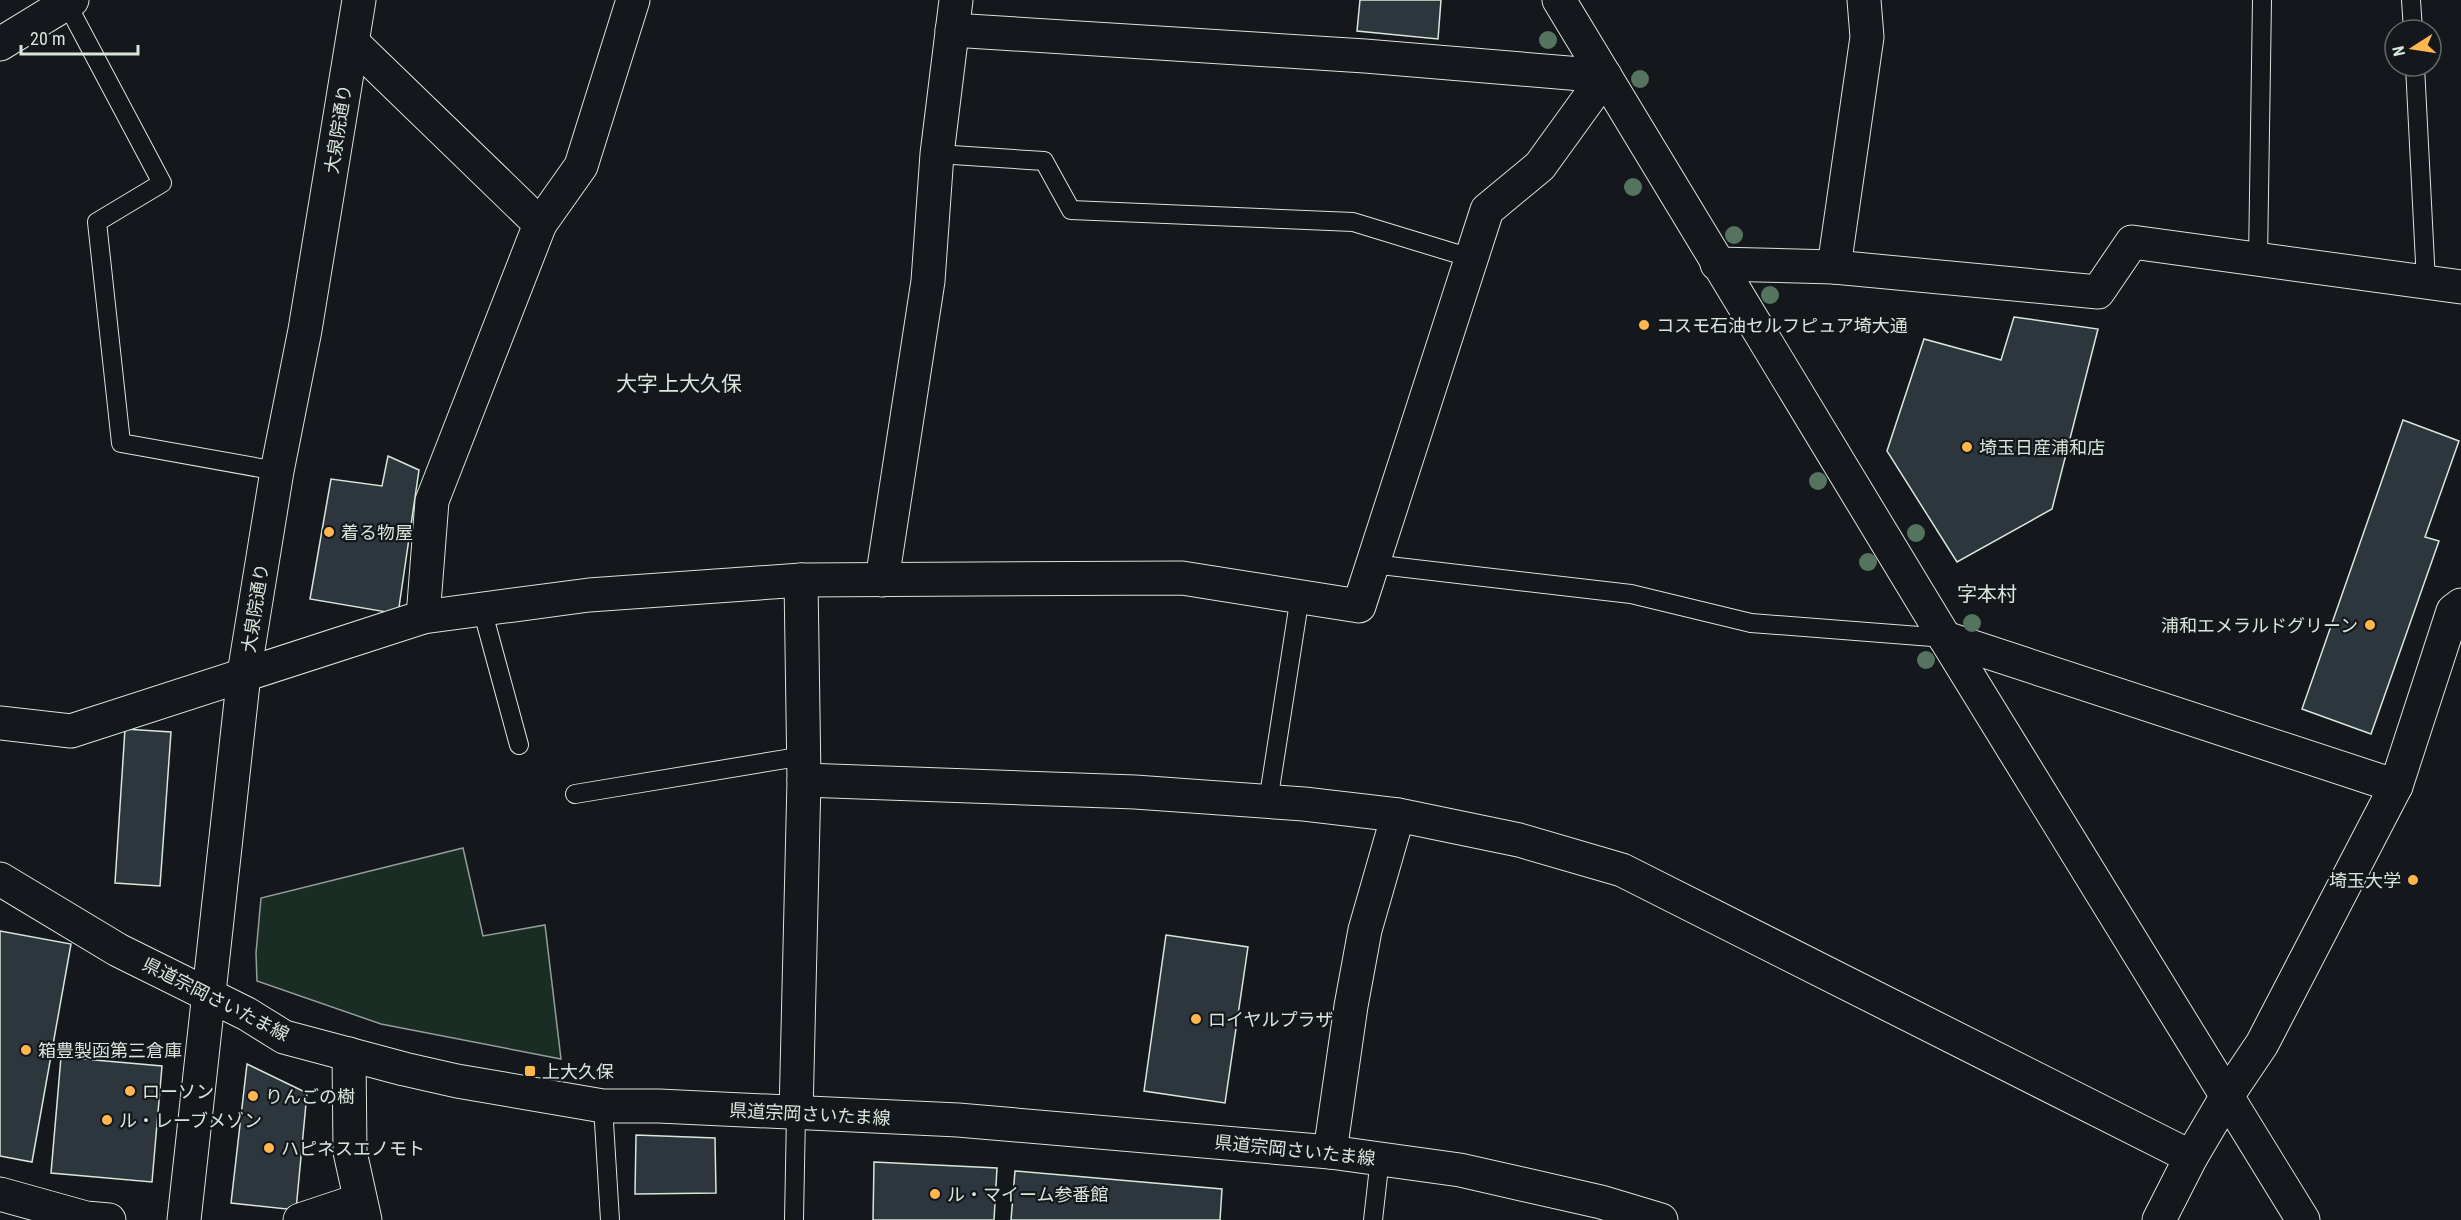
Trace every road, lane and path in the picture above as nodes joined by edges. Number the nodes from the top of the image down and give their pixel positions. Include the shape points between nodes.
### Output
1 (359, 0) edge
2 (633, 0) edge
3 (1559, 0) edge
4 (1864, 0) edge
5 (2262, 0) edge
6 (2411, 0) edge
7 (70, 2) edge
8 (954, 15) edge
9 (2412, 18) edge
10 (353, 43) junction
11 (0, 44) edge
12 (1605, 76) junction
13 (2416, 78) edge
14 (937, 154) junction
15 (540, 224) junction
16 (1472, 258) junction
17 (2258, 259) junction
18 (1717, 264) junction
19 (1834, 267) junction
20 (2426, 282) junction
21 (2461, 287) edge
22 (277, 471) junction
23 (1372, 564) junction
24 (882, 579) junction
25 (801, 580) junction
26 (1300, 596) junction
27 (2461, 605) edge
28 (482, 609) junction
29 (423, 617) junction
30 (1945, 638) junction
31 (244, 674) junction
32 (0, 723) edge
33 (519, 745) dead end
34 (804, 768) junction
35 (2396, 786) junction
36 (575, 794) dead end
37 (1268, 802) junction
38 (1398, 815) junction
39 (0, 879) edge
40 (209, 995) junction
41 (349, 1054) junction
42 (2227, 1096) junction
43 (603, 1106) junction
44 (796, 1114) junction
45 (1330, 1152) junction
46 (2192, 1157) junction
47 (1380, 1158) junction
48 (0, 1194) edge
49 (363, 1210) edge
50 (109, 1220) edge
51 (184, 1220) edge
52 (300, 1220) edge
53 (610, 1220) edge
54 (794, 1220) edge
55 (1373, 1220) edge
56 (1661, 1220) edge
57 (2159, 1220) edge
58 (2303, 1220) edge

1 - 10 main road, 大泉院通り
2 - 15 main road via 581,166
3 - 12 main road
4 - 19 main road via 1867,37
5 - 17 lane
6 - 9 lane
7 - 11 main road
7 - 22 lane via 162,183 97,222 121,443
8 - 12 main road
8 - 14 main road
10 - 15 main road
10 - 22 main road, 大泉院通り
12 - 16 main road via 1540,166 1487,210
12 - 18 main road
13 - 20 lane
14 - 16 lane via 1044,161 1071,210 1353,222
14 - 24 main road via 928,281
15 - 29 main road via 432,501
16 - 23 main road
17 - 19 main road via 2132,242 2097,292
17 - 20 main road
18 - 19 main road
18 - 30 main road
20 - 21 main road
22 - 31 main road, 大泉院通り
23 - 26 main road via 1359,606
23 - 30 lane via 1631,594 1751,623
24 - 25 main road
24 - 26 main road via 1182,578
25 - 28 main road via 589,594
25 - 34 main road
26 - 37 lane
27 - 35 main road via 2453,611
28 - 29 main road
28 - 33 lane
29 - 31 main road
30 - 35 main road
30 - 42 main road
31 - 32 main road via 71,731
31 - 40 main road, 大泉院通り
34 - 36 lane
34 - 37 main road
34 - 44 main road
35 - 42 main road via 2262,1044
37 - 38 main road
38 - 45 main road via 1365,930
38 - 46 main road via 1519,840 1622,870
39 - 40 main road, 県道宗岡さいたま線 via 118,950
40 - 41 main road, 県道宗岡さいたま線 via 284,1037
40 - 51 main road, 大泉院通り
41 - 43 main road, 県道宗岡さいたま線 via 457,1081
41 - 49 main road via 351,1152
42 - 46 main road
42 - 58 main road
43 - 44 main road, 県道宗岡さいたま線
43 - 53 lane
44 - 45 main road, 県道宗岡さいたま線 via 958,1120
44 - 54 lane
45 - 47 main road, 県道宗岡さいたま線
46 - 57 main road
47 - 55 lane
47 - 56 main road, 県道宗岡さいたま線 via 1460,1170
48 - 50 main road via 86,1218
49 - 52 main road

